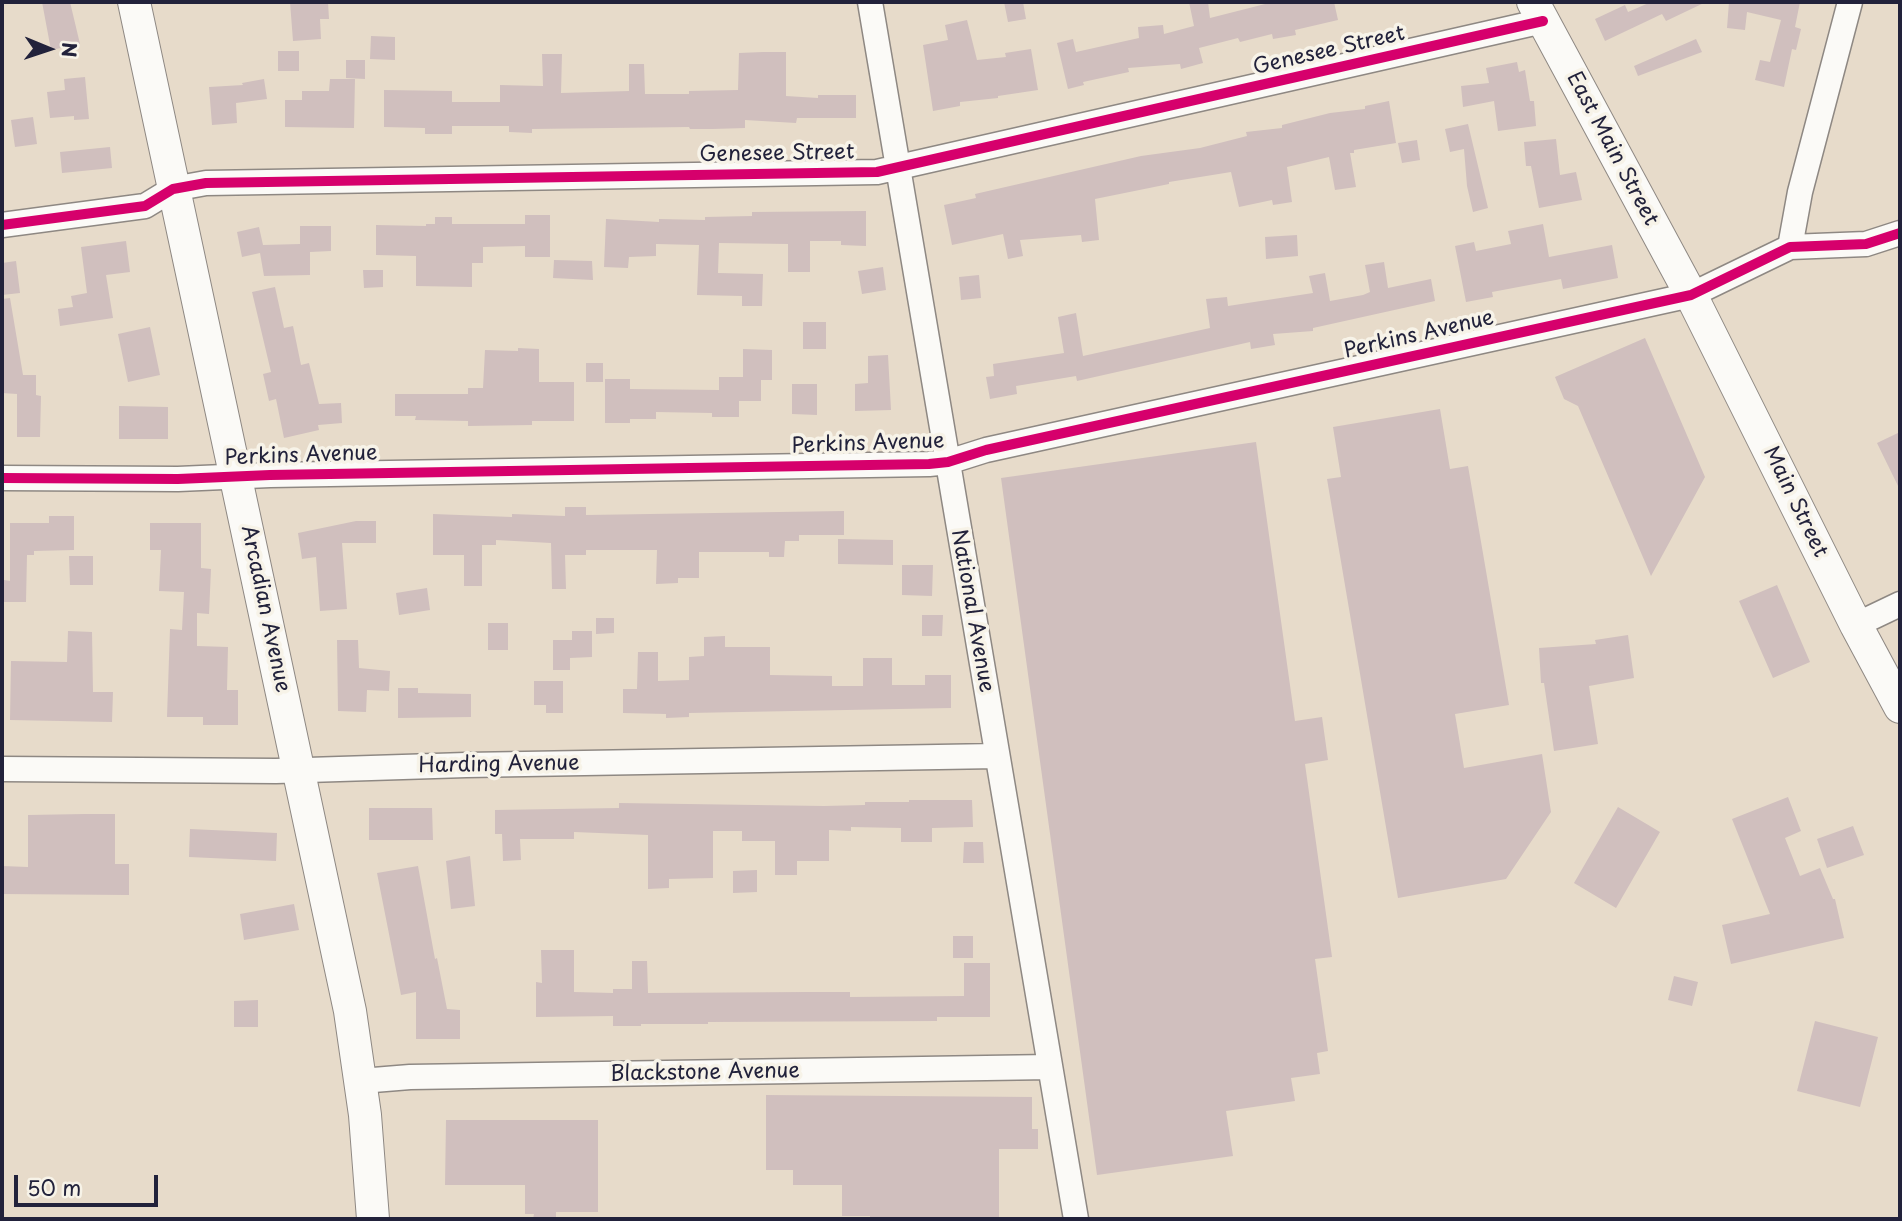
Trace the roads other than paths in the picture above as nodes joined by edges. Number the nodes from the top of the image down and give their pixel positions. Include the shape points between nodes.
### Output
1 (134, 2) edge
2 (870, 2) edge
3 (1850, 2) edge
4 (1538, 12) edge
5 (898, 168) junction
6 (173, 189) junction
7 (2, 225) edge
8 (1900, 233) edge
9 (1790, 247) junction
10 (1691, 295) junction
11 (948, 462) junction
12 (235, 477) junction
13 (2, 478) edge
14 (1900, 604) edge
15 (1856, 625) junction
16 (1900, 707) edge
17 (997, 757) junction
18 (2, 769) edge
19 (300, 770) junction
20 (1050, 1068) junction
21 (361, 1081) junction
22 (373, 1219) edge
23 (1076, 1219) edge

1 - 6 main road, Arcadian Avenue
2 - 5 street, National Avenue
3 - 9 street
4 - 5 street, Genesee Street
4 - 10 main road, East Main Street
5 - 6 street, Genesee Street via 206,183
5 - 11 street, National Avenue
6 - 7 street, Genesee Street via 145,206
6 - 12 main road, Arcadian Avenue
8 - 9 street via 1866,244
9 - 10 street, Perkins Avenue
10 - 11 street, Perkins Avenue
10 - 15 main road, Main Street
11 - 12 street, Perkins Avenue
11 - 17 street, National Avenue
12 - 13 street, Perkins Avenue
12 - 19 main road, Arcadian Avenue
14 - 15 street
15 - 16 main road, Main Street
17 - 19 street, Harding Avenue
17 - 20 street, National Avenue
18 - 19 street, Harding Avenue
19 - 21 main road, Arcadian Avenue
20 - 21 street, Blackstone Avenue
20 - 23 street, National Avenue
21 - 22 main road, Arcadian Avenue

